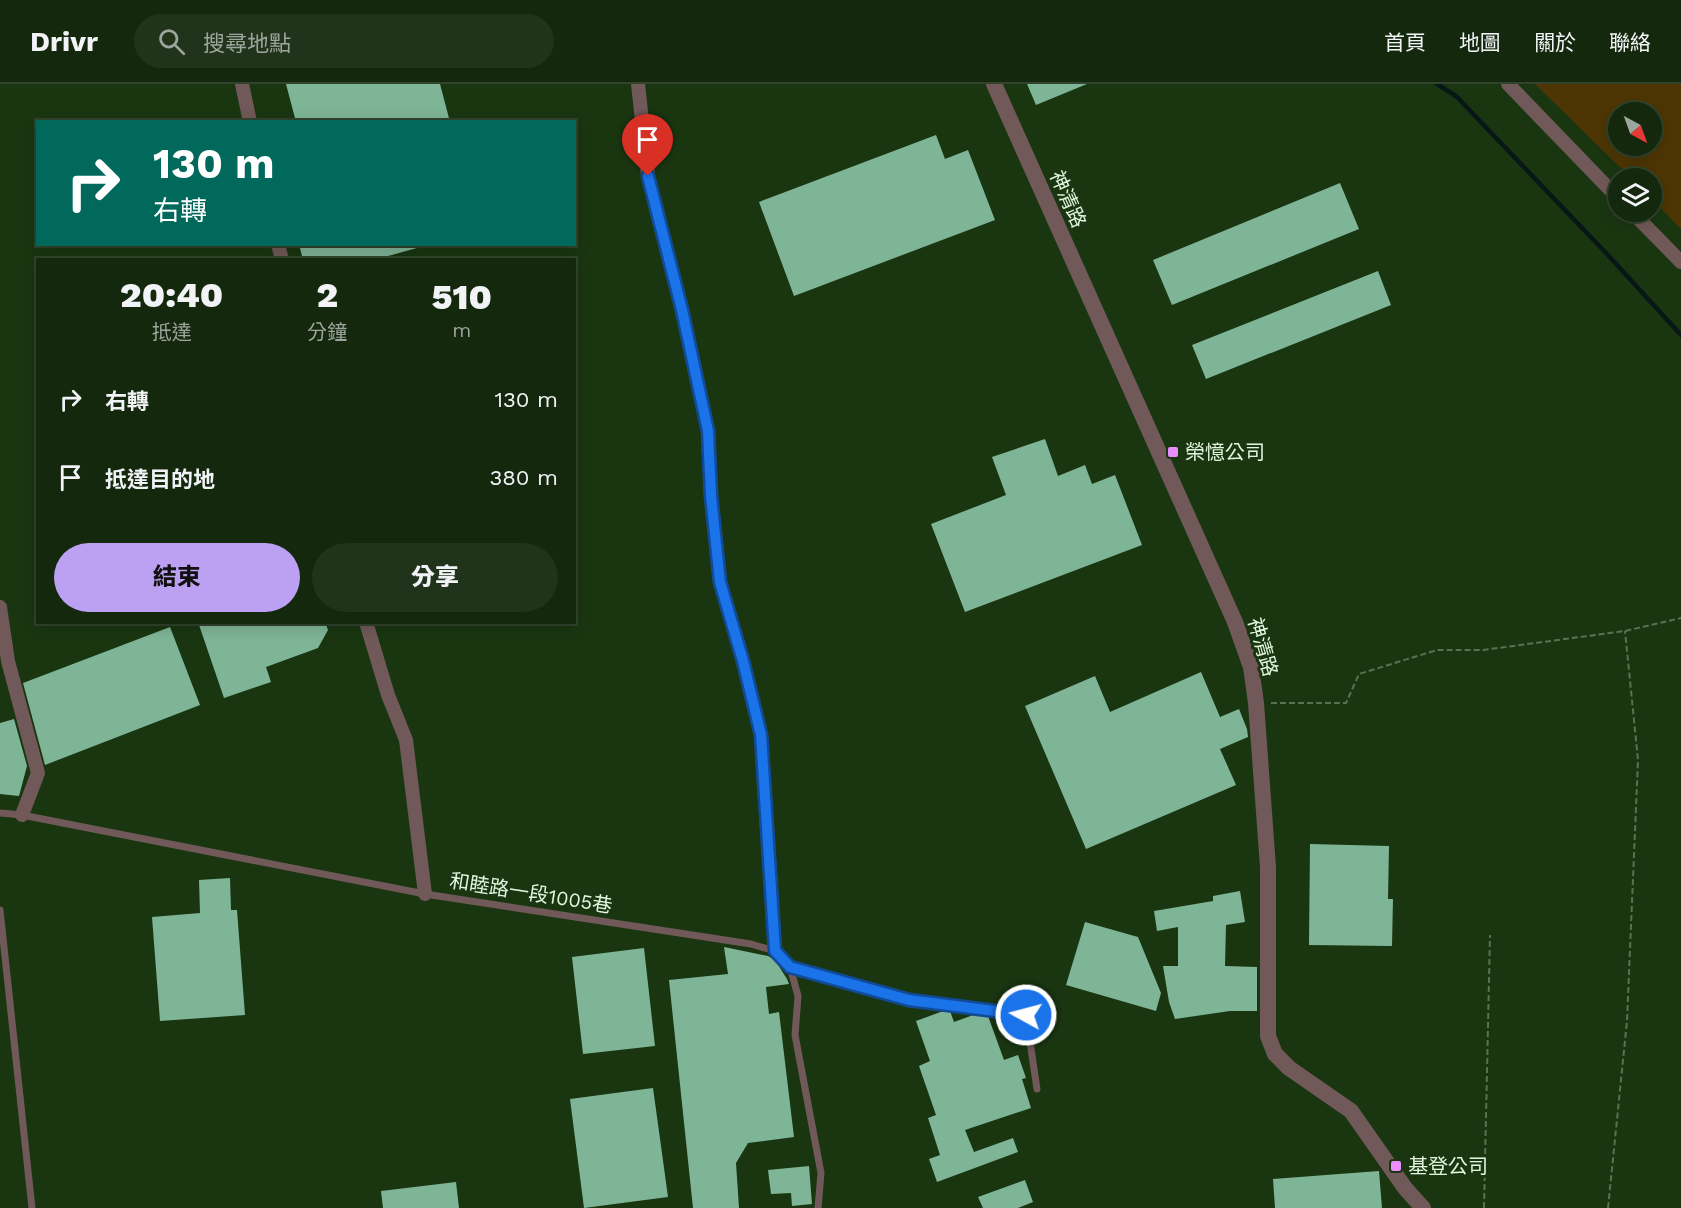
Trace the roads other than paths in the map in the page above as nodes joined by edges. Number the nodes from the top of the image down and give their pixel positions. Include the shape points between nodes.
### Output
1 (242, 84) edge
2 (638, 84) edge
3 (994, 84) edge
4 (1508, 84) edge
5 (250, 120) edge
6 (1608, 188) edge
7 (1642, 222) edge
8 (1681, 262) edge
9 (0, 607) edge
10 (367, 624) edge
11 (0, 813) edge
12 (22, 815) junction
13 (425, 894) junction
14 (0, 910) edge
15 (775, 951) junction
16 (790, 967) junction
17 (1037, 1089) dead end
18 (32, 1208) edge
19 (818, 1208) edge
20 (1423, 1208) edge

1 - 5 street
2 - 15 street via 648,176 708,431 720,582 761,735
3 - 20 street, 神清路 via 1235,622 1251,667 1268,867 1268,1036 1275,1054 1289,1068 1351,1111
4 - 6 street
7 - 8 street
9 - 12 street via 8,661 38,773
10 - 13 street via 406,740
11 - 12 lane, 和睦路一段1005巷
12 - 13 lane, 和睦路一段1005巷
13 - 15 lane, 和睦路一段1005巷 via 751,944
14 - 18 lane
15 - 16 lane
16 - 17 lane via 909,1000 1026,1015
16 - 19 lane via 798,996 795,1035 820,1173

